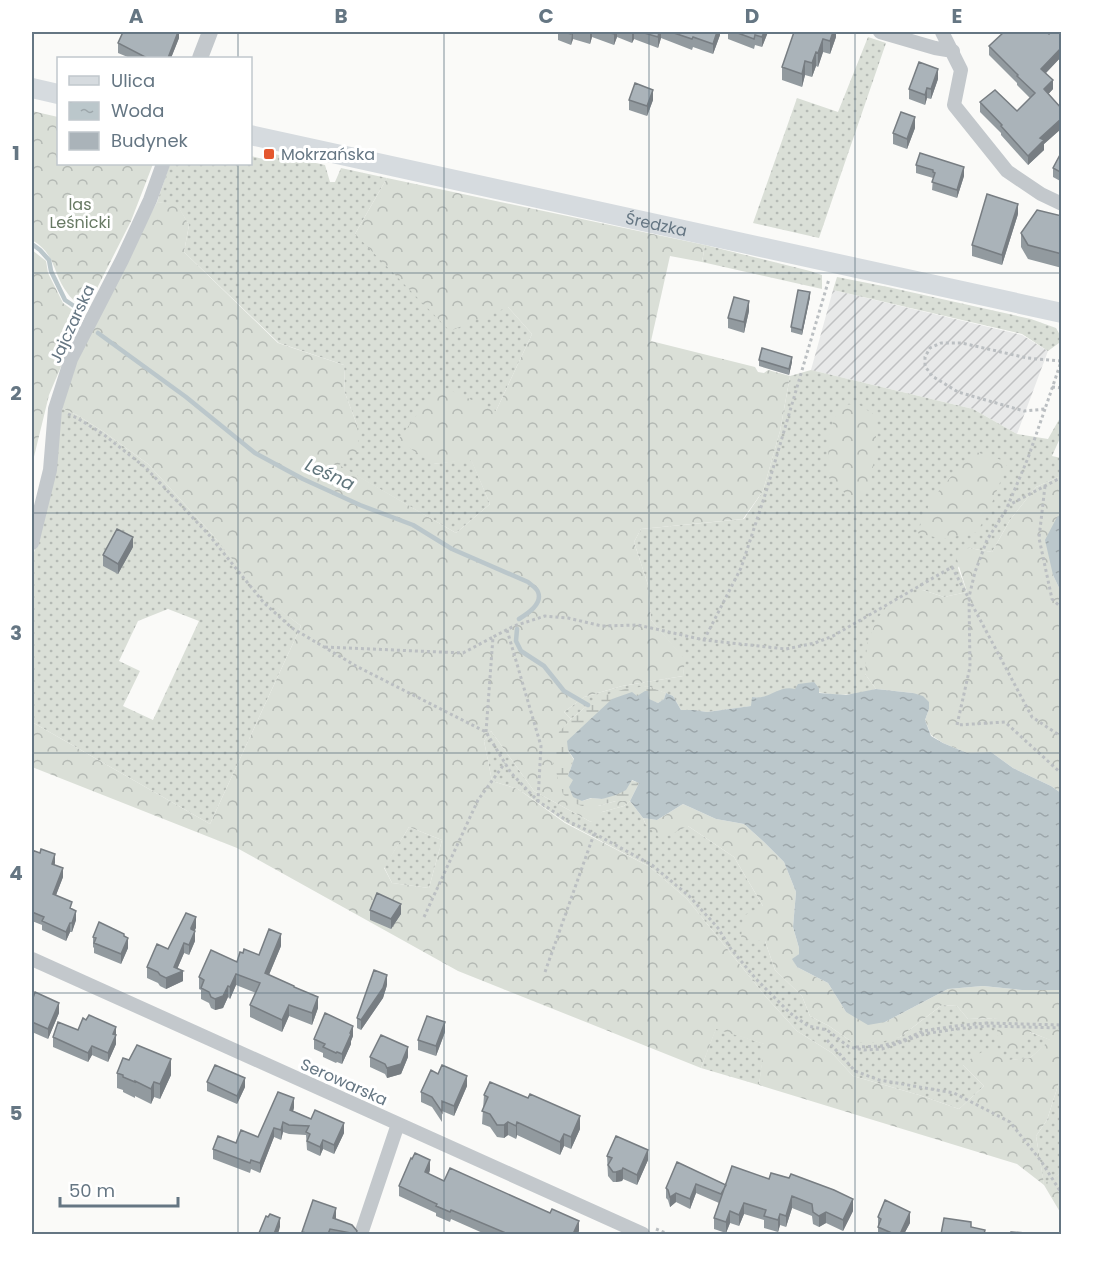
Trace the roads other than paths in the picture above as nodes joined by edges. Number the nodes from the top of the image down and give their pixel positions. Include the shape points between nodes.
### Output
1 (210, 32) edge
2 (880, 32) edge
3 (942, 32) edge
4 (953, 51) junction
5 (200, 57) edge
6 (32, 88) edge
7 (57, 94) edge
8 (252, 135) edge
9 (163, 165) edge
10 (1062, 204) edge
11 (1062, 313) edge
12 (32, 543) edge
13 (32, 959) edge
14 (398, 1124) junction
15 (361, 1234) edge
16 (643, 1234) edge

1 - 5 street
2 - 4 street
3 - 4 street
4 - 10 street via 961,70 954,105 1007,171
6 - 7 main road
8 - 11 main road, Średzka
9 - 12 street, Jajczarska via 122,260 71,359 55,409 50,470
13 - 14 street, Serowarska
14 - 15 street
14 - 16 street, Serowarska

